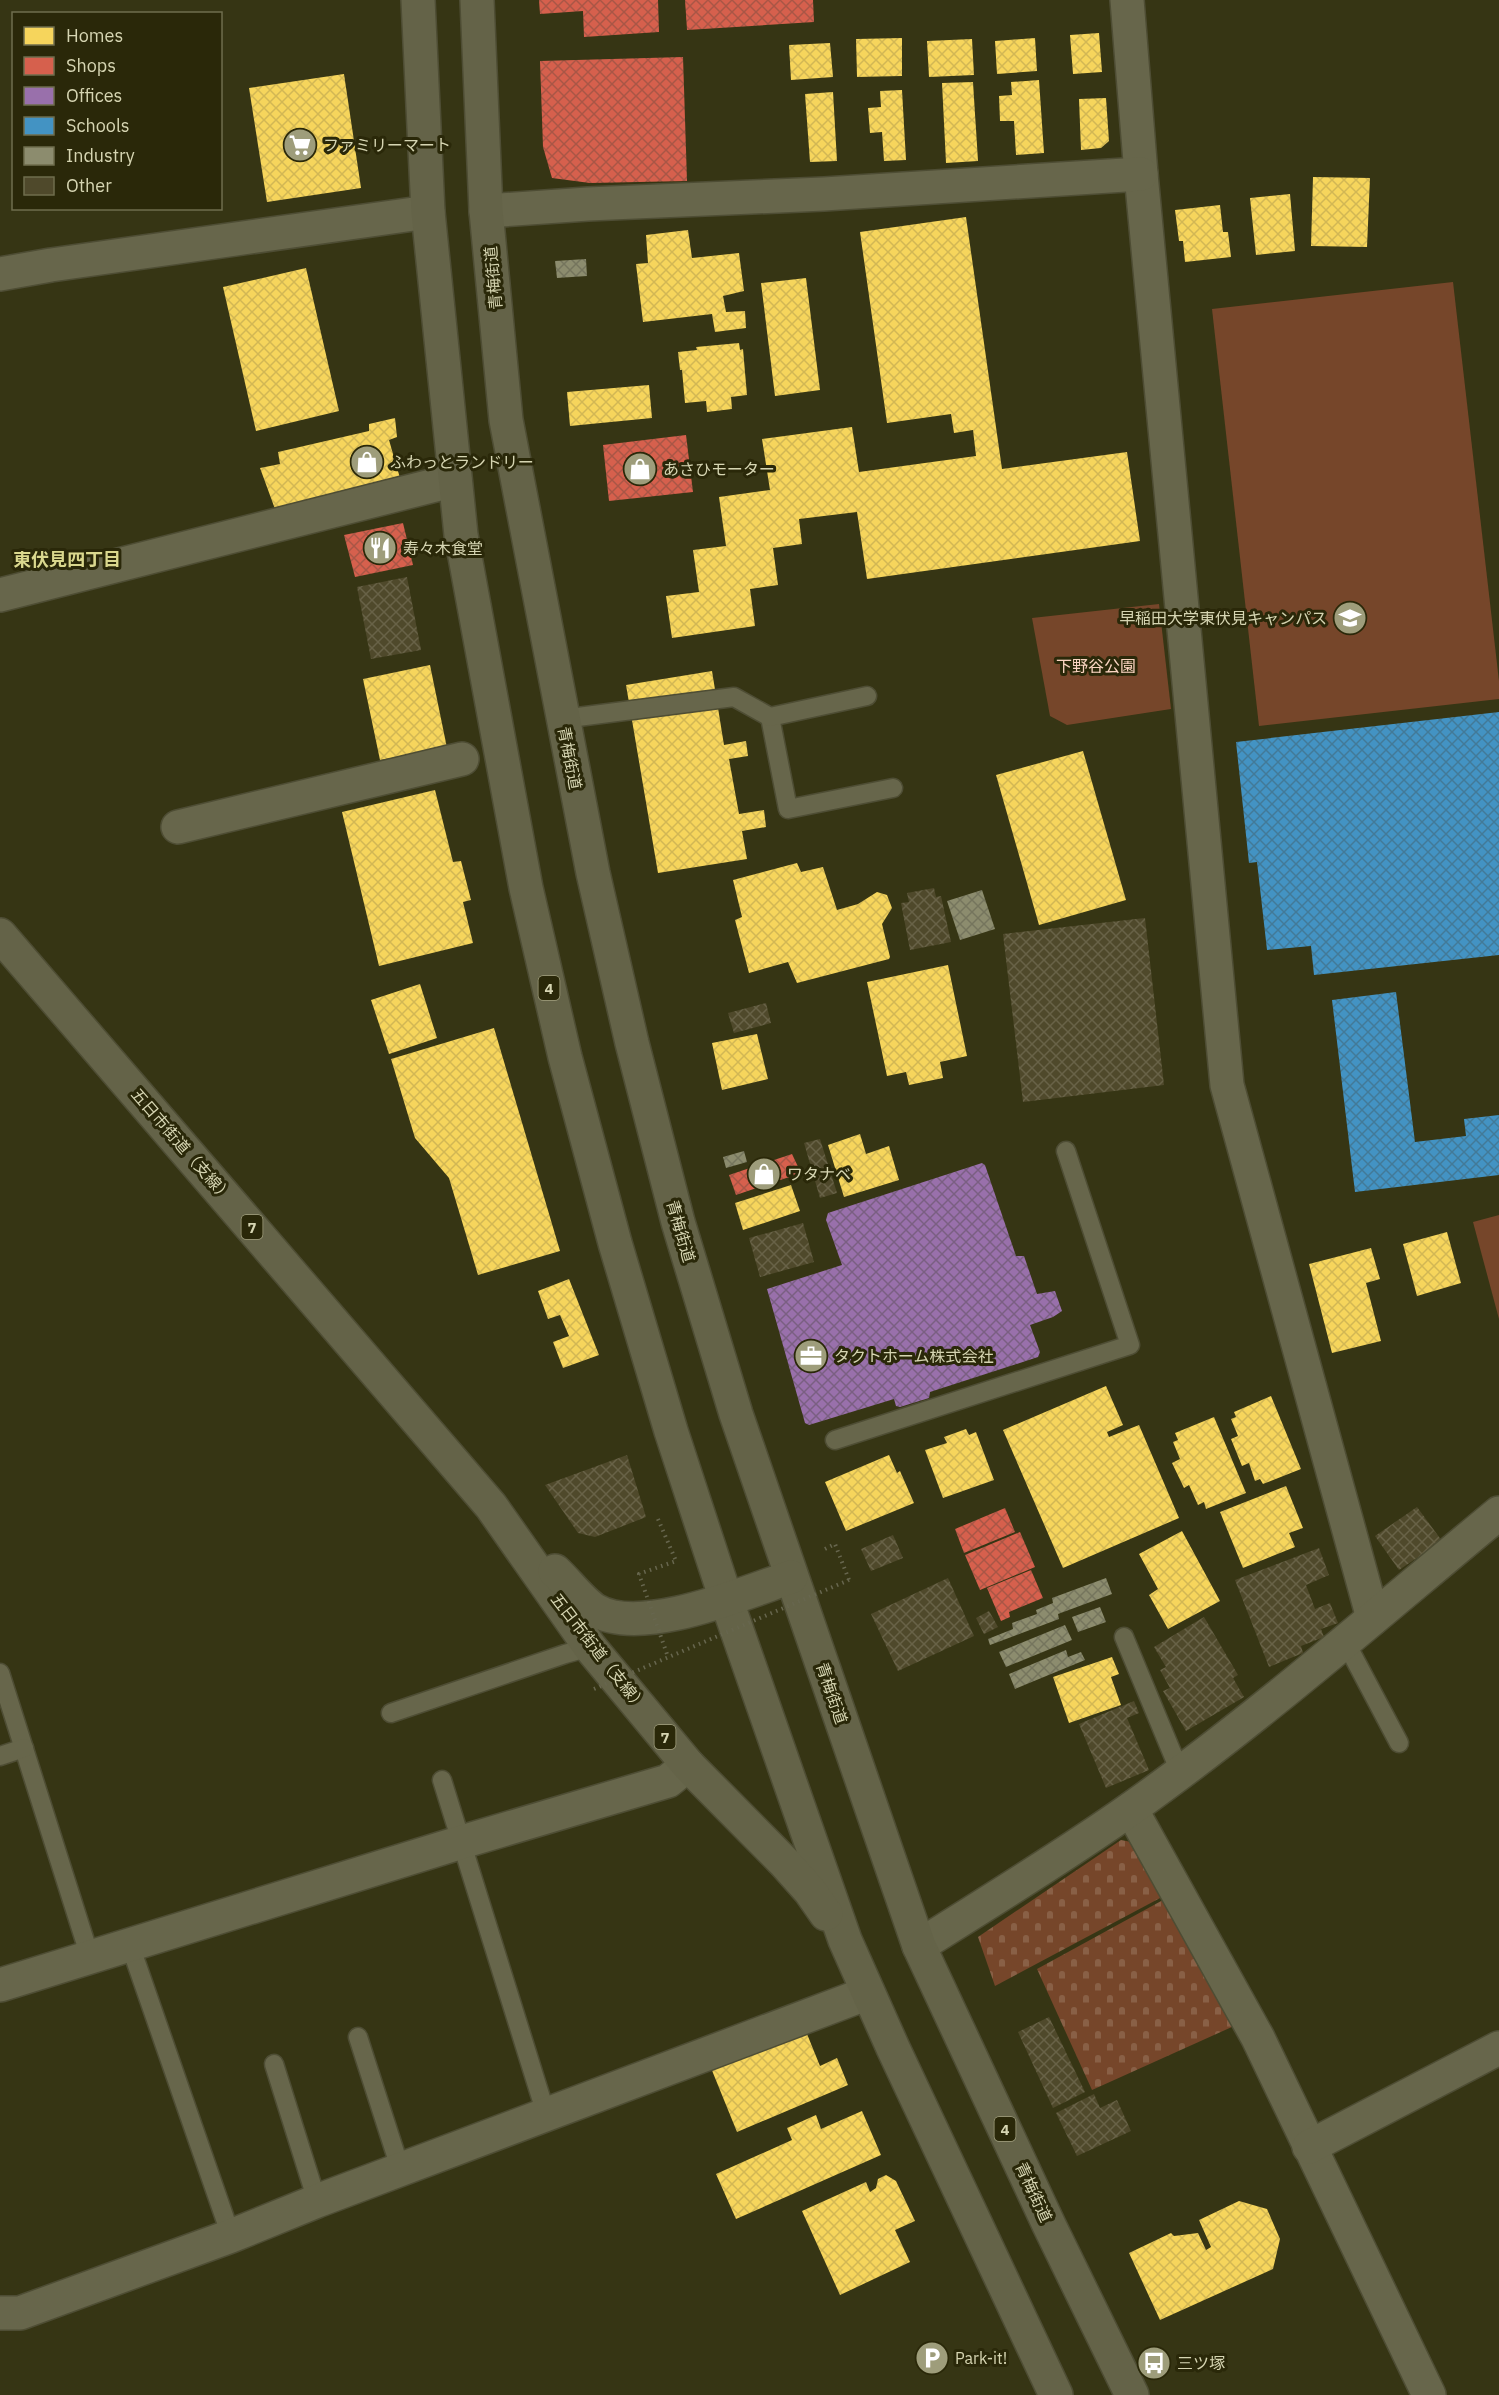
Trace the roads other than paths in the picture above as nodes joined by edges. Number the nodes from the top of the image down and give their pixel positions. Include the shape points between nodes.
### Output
1 (418, 0) edge
2 (477, 0) edge
3 (1127, 0) edge
4 (1141, 174) junction
5 (486, 211) junction
6 (428, 212) junction
7 (0, 274) edge
8 (455, 480) junction
9 (0, 595) edge
10 (867, 696) dead end
11 (770, 717) junction
12 (562, 719) junction
13 (462, 759) dead end
14 (893, 788) dead end
15 (178, 827) dead end
16 (0, 935) edge
17 (1066, 1151) dead end
18 (835, 1440) dead end
19 (1499, 1513) edge
20 (502, 1520) junction
21 (791, 1577) junction
22 (726, 1599) junction
23 (1373, 1618) junction
24 (1124, 1636) dead end
25 (1345, 1641) junction
26 (590, 1647) junction
27 (0, 1673) edge
28 (391, 1713) dead end
29 (1399, 1743) dead end
30 (24, 1748) junction
31 (0, 1756) edge
32 (688, 1765) junction
33 (1180, 1772) junction
34 (442, 1780) dead end
35 (1131, 1809) junction
36 (462, 1842) junction
37 (845, 1940) junction
38 (130, 1945) junction
39 (919, 1946) junction
40 (90, 1957) junction
41 (0, 1984) edge
42 (868, 1992) junction
43 (358, 2037) dead end
44 (1499, 2048) edge
45 (274, 2064) dead end
46 (546, 2114) junction
47 (1310, 2147) junction
48 (401, 2171) junction
49 (317, 2201) junction
50 (231, 2236) junction
51 (0, 2313) edge
52 (1056, 2395) edge
53 (1132, 2395) edge
54 (1429, 2395) edge

1 - 6 main road, 4
2 - 5 main road, 青梅街道 / 4
3 - 4 street
4 - 5 street
4 - 23 street via 1227,1085 1238,1160
5 - 12 main road, 青梅街道 / 4 via 506,420
6 - 7 street
6 - 8 main road, 4
8 - 9 street
8 - 22 main road, 4 via 460,534 526,888 566,1057 615,1243
10 - 11 lane
11 - 12 lane via 734,697
11 - 14 lane via 788,809
12 - 21 main road, 青梅街道 / 4 via 632,1043 678,1222
13 - 15 street
16 - 20 main road, 五日市街道（支線） / 7
17 - 18 lane via 1092,1204 1130,1345
19 - 23 street
20 - 22 main road, 五日市街道（支線） / 7 via 595,1610 622,1619 649,1618
20 - 26 main road, 五日市街道（支線） / 7
21 - 22 main road, 五日市街道（支線） / 7
21 - 39 main road, 青梅街道 / 4
22 - 37 main road, 4
23 - 25 street
24 - 33 lane
25 - 29 lane
25 - 33 street
26 - 28 lane
26 - 32 main road, 五日市街道（支線） / 7
27 - 30 lane
30 - 31 lane
30 - 40 lane
32 - 36 street via 668,1781
32 - 37 main road, 五日市街道（支線） / 7 via 785,1863
33 - 35 street
34 - 36 lane
35 - 39 street
35 - 47 street via 1258,2038
36 - 38 street
36 - 46 lane
37 - 42 main road, 4
38 - 40 street
38 - 50 lane
39 - 53 main road, 青梅街道 / 4
40 - 41 street
42 - 46 street
42 - 52 main road, 4
43 - 48 lane
44 - 47 street
45 - 49 lane
46 - 48 street
47 - 54 street
48 - 49 street
49 - 50 street
50 - 51 street via 20,2313

